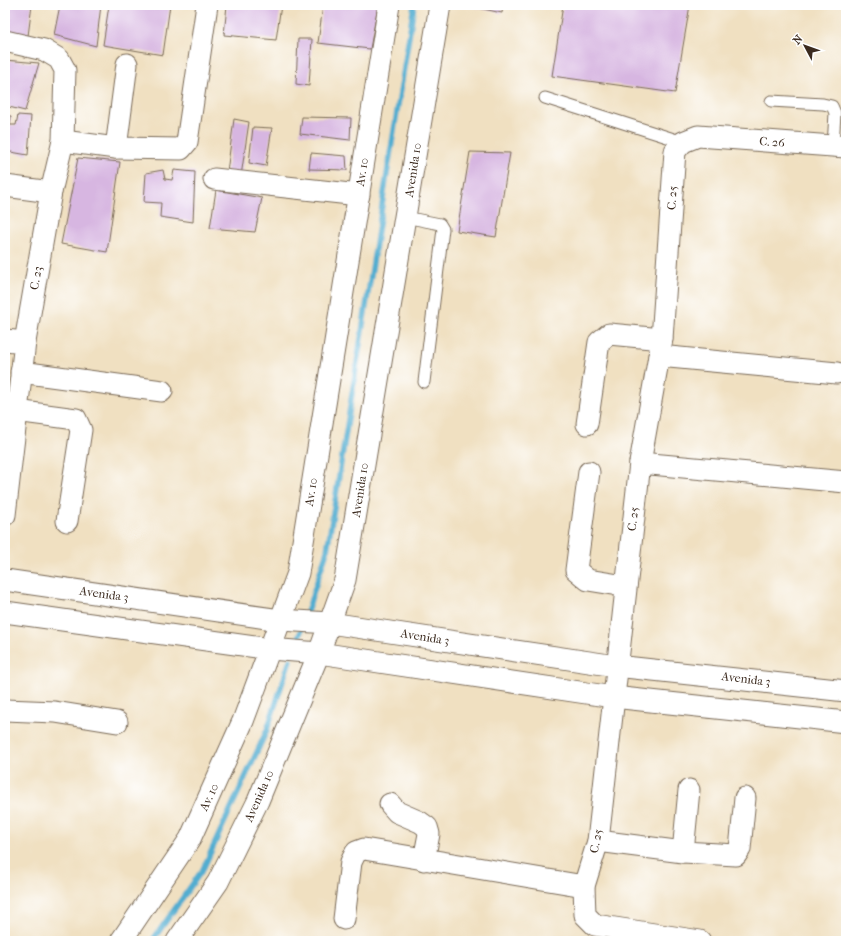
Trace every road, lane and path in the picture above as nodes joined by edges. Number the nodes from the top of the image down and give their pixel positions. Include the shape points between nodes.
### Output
1 (207, 5) edge
2 (389, 5) edge
3 (440, 5) edge
4 (5, 42) edge
5 (127, 64) dead end
6 (545, 98) dead end
7 (771, 101) dead end
8 (691, 139) junction
9 (63, 141) junction
10 (839, 147) edge
11 (116, 148) junction
12 (214, 178) dead end
13 (5, 186) edge
14 (51, 192) junction
15 (358, 195) junction
16 (405, 217) junction
17 (15, 341) edge
18 (660, 348) junction
19 (21, 372) junction
20 (837, 373) dead end
21 (424, 382) dead end
22 (162, 391) dead end
23 (16, 411) junction
24 (587, 424) dead end
25 (8, 457) edge
26 (640, 463) junction
27 (590, 472) dead end
28 (846, 482) edge
29 (5, 516) edge
30 (67, 521) dead end
31 (5, 580) edge
32 (625, 586) junction
33 (5, 612) edge
34 (280, 620) junction
35 (330, 623) junction
36 (270, 649) junction
37 (319, 653) junction
38 (616, 666) junction
39 (846, 691) edge
40 (613, 697) junction
41 (5, 710) edge
42 (117, 722) dead end
43 (846, 722) edge
44 (689, 790) dead end
45 (745, 798) dead end
46 (390, 804) dead end
47 (598, 841) junction
48 (683, 852) junction
49 (424, 860) junction
50 (584, 886) junction
51 (344, 919) dead end
52 (121, 941) edge
53 (177, 941) edge
54 (700, 941) edge

1 - 11 street via 187,142 181,149 171,150
2 - 15 street, Av. 10
3 - 16 street, Avenida 10
4 - 9 street, C. 23 via 44,50 59,59 65,70
5 - 11 street
6 - 8 lane
7 - 10 lane via 832,106
8 - 10 street, C. 26
8 - 18 street, C. 25 via 675,151
9 - 11 street
9 - 14 street, C. 23
12 - 15 street
13 - 14 street
14 - 17 street, C. 23
15 - 34 street, Av. 10 via 298,572
16 - 21 lane via 440,224 443,229
16 - 35 street, Avenida 10 via 345,580
17 - 19 street, C. 23
18 - 20 street
18 - 24 street via 609,334 599,342
18 - 26 street, C. 25
19 - 22 street
19 - 23 street, C. 23
23 - 25 street, C. 23
23 - 30 street via 76,419 80,430
25 - 29 street, C. 23
26 - 28 street
26 - 32 street, C. 25
27 - 32 street via 576,570 588,580
31 - 34 street, Avenida 3
32 - 38 street, C. 25
33 - 36 street
34 - 35 street, Avenida 3
34 - 36 street, Av. 10
35 - 37 street, Avenida 10
35 - 38 street, Avenida 3
36 - 37 street
36 - 52 street, Av. 10 via 244,721 190,839
37 - 40 street
37 - 53 street, Avenida 10 via 258,801 218,882
38 - 39 street, Avenida 3
38 - 40 street, C. 25
40 - 43 street
40 - 47 street, C. 25
41 - 42 street via 55,712
44 - 48 street
45 - 48 street via 740,849 736,855
46 - 49 street via 397,812 426,827 429,834
47 - 48 street
47 - 50 street, C. 25
49 - 50 street
49 - 51 street via 364,849 356,852 351,862
50 - 54 street, C. 25 via 585,914 595,925

